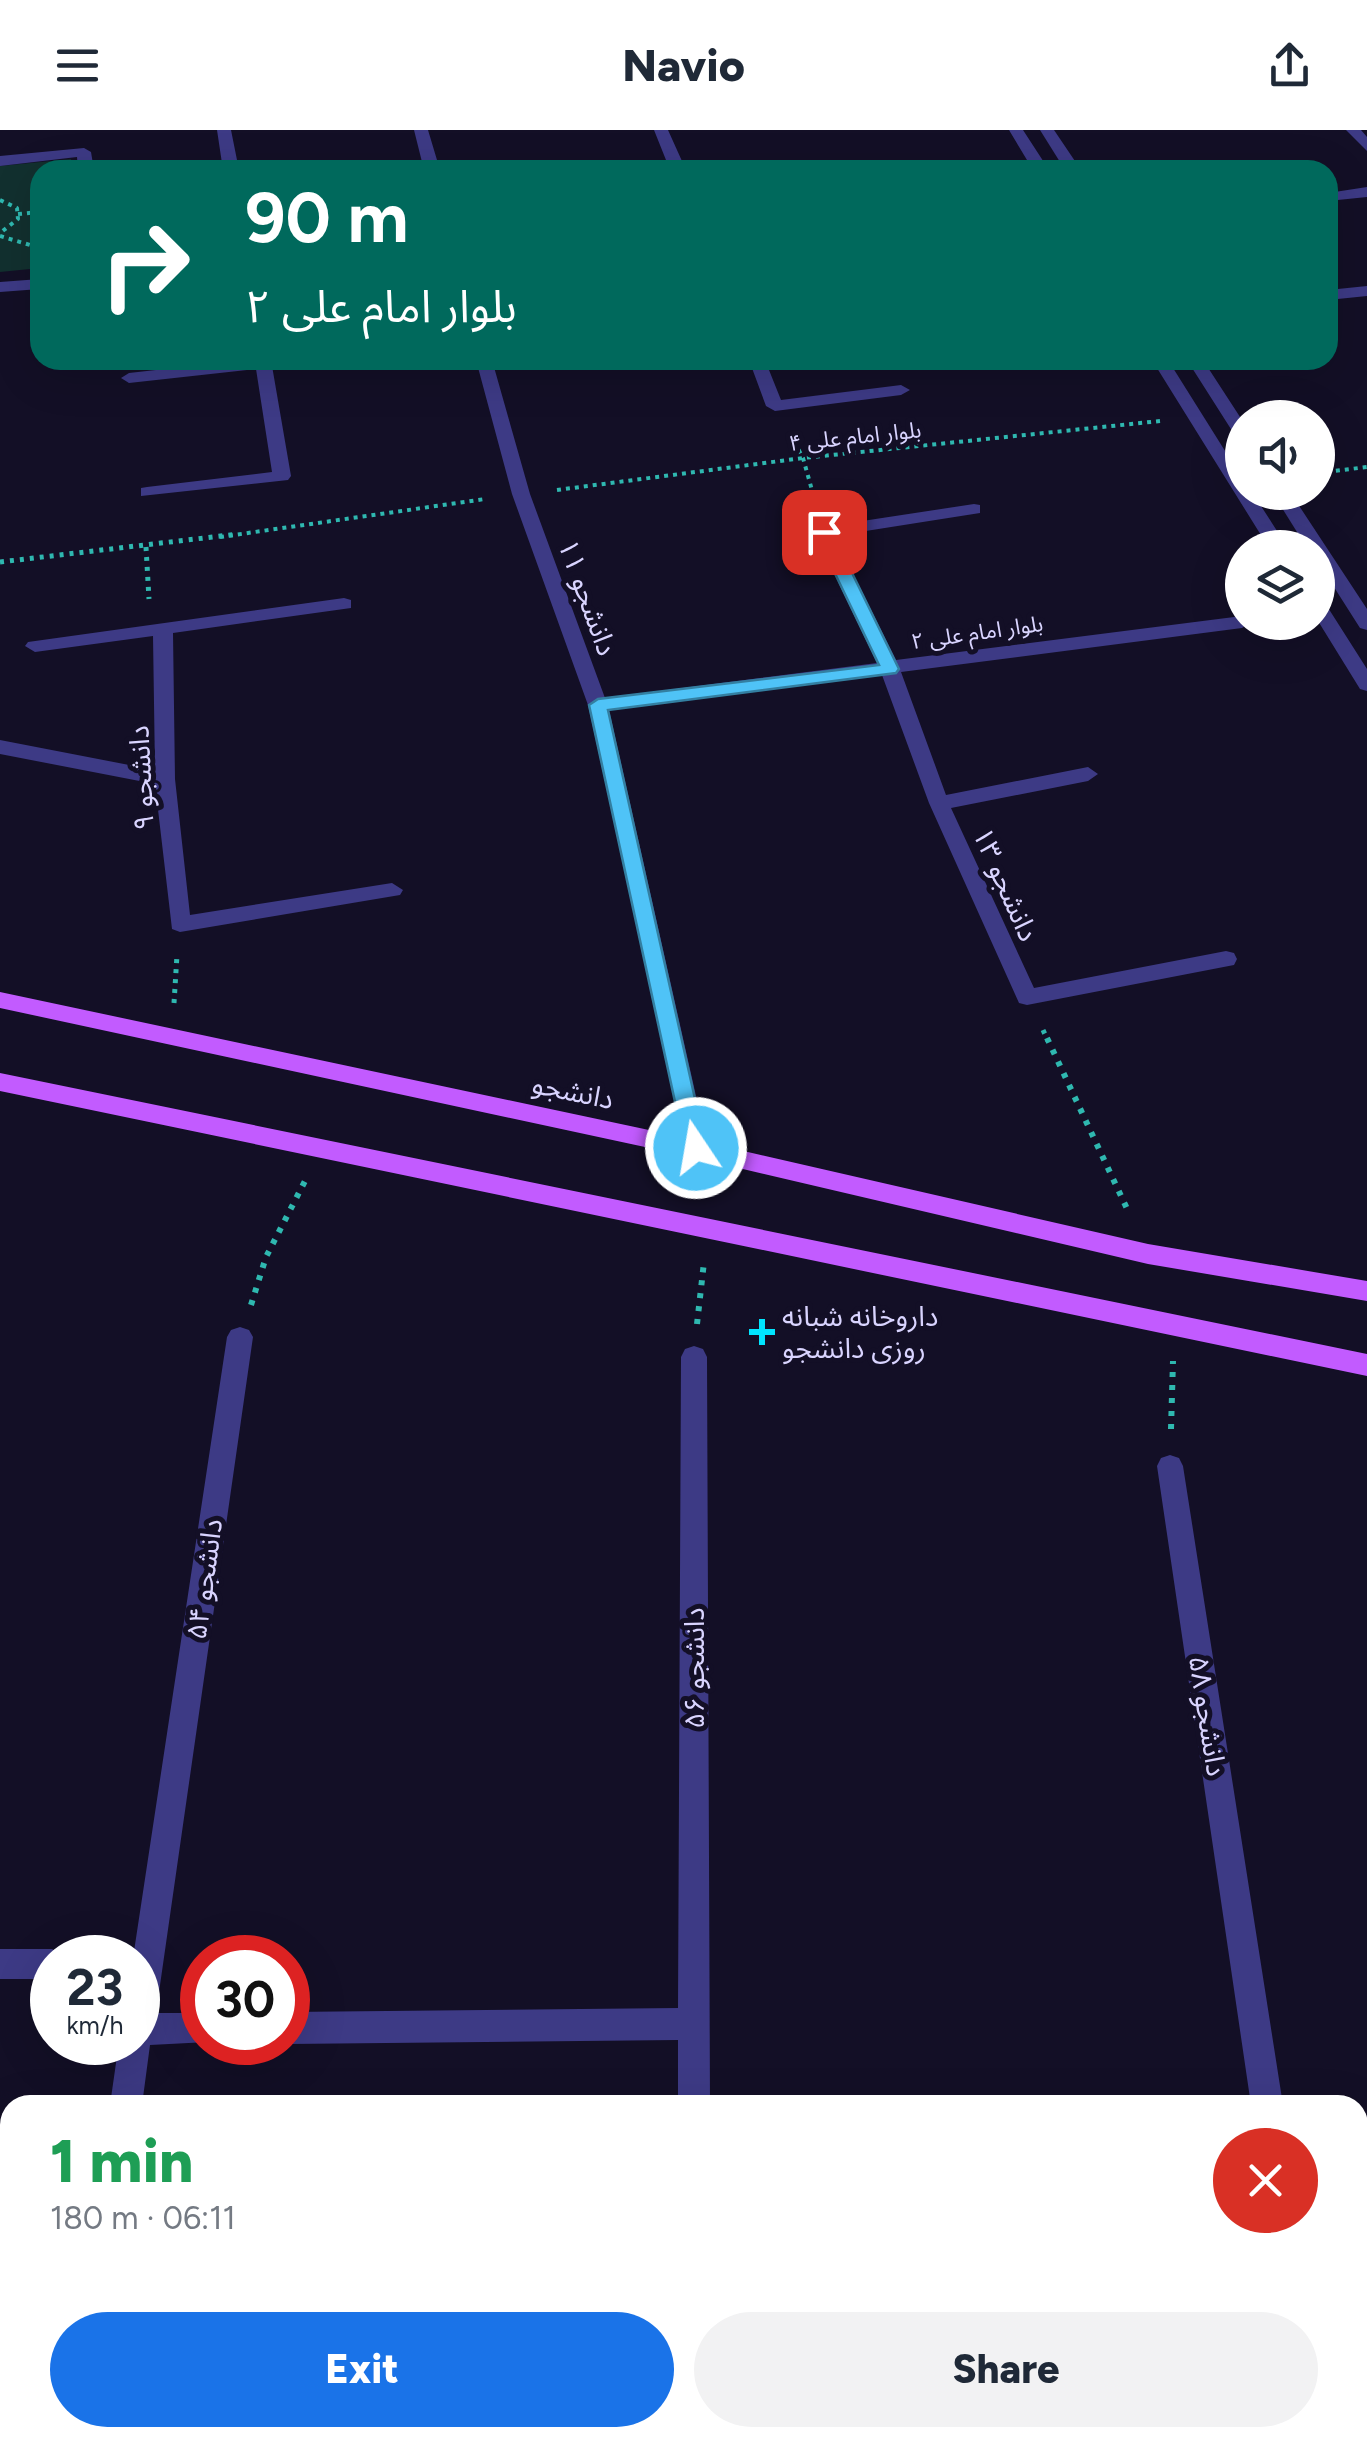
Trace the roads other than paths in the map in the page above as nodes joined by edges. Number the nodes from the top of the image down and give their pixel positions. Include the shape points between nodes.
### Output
1 (224, 130) edge
2 (421, 130) edge
3 (682, 130) edge
4 (1016, 130) edge
5 (1047, 130) edge
6 (1353, 130) edge
7 (661, 131) edge
8 (1367, 147) edge
9 (85, 160) edge
10 (229, 160) edge
11 (429, 160) edge
12 (674, 160) edge
13 (1035, 160) edge
14 (1066, 160) edge
15 (0, 161) edge
16 (1367, 192) edge
17 (1338, 195) edge
18 (30, 285) edge
19 (0, 287) edge
20 (1367, 291) edge
21 (1338, 293) edge
22 (196, 370) edge
23 (264, 370) edge
24 (487, 370) edge
25 (760, 370) edge
26 (1166, 370) edge
27 (1200, 370) edge
28 (129, 378) dead end
29 (901, 390) dead end
30 (1225, 408) edge
31 (1225, 465) edge
32 (147, 492) dead end
33 (974, 509) dead end
34 (1335, 576) edge
35 (344, 604) dead end
36 (1354, 605) junction
37 (1335, 608) edge
38 (1225, 624) edge
39 (1367, 624) edge
40 (157, 629) junction
41 (1335, 636) edge
42 (35, 646) dead end
43 (890, 669) junction
44 (1367, 685) edge
45 (598, 705) junction
46 (0, 747) edge
47 (1088, 774) dead end
48 (165, 779) junction
49 (939, 803) junction
50 (392, 890) dead end
51 (1226, 959) dead end
52 (0, 1000) edge
53 (0, 1082) edge
54 (696, 1148) junction
55 (1367, 1290) edge
56 (240, 1337) road end
57 (694, 1357) road end
58 (1367, 1366) edge
59 (1170, 1466) road end
60 (147, 1935) edge
61 (0, 1964) edge
62 (30, 1964) edge
63 (694, 2024) junction
64 (310, 2028) edge
65 (132, 2065) edge
66 (127, 2095) edge
67 (694, 2095) edge
68 (1265, 2095) edge

1 - 10 street
2 - 11 street
3 - 7 street
4 - 13 street
5 - 14 street
6 - 8 street
7 - 12 street
9 - 15 street via 84,152
16 - 17 street
18 - 19 street
20 - 21 street
22 - 28 street
23 - 32 street via 282,476
24 - 45 street, دانشجو ۱۱ via 522,494
25 - 29 street via 775,406
26 - 31 street
27 - 30 street
33 - 43 street, دانشجو ۱۳ via 824,532
34 - 36 street
35 - 40 street
36 - 37 street
36 - 39 street
38 - 43 street, بلوار امام علی ۲
40 - 42 street
40 - 48 street, دانشجو ۹
41 - 44 street
43 - 45 street, بلوار امام علی ۲
43 - 49 street, دانشجو ۱۳
45 - 54 street, دانشجو ۱۱
46 - 48 street
47 - 49 street
48 - 50 street, دانشجو ۹ via 180,924
49 - 51 street, دانشجو ۱۳ via 1027,997
52 - 54 main road, دانشجو
53 - 58 main road
54 - 55 main road, دانشجو via 1148,1254
56 - 60 street, دانشجو ۵۴
57 - 63 street, دانشجو ۵۶
59 - 68 street, دانشجو ۵۸
61 - 62 street
63 - 64 street
63 - 67 street, دانشجو ۵۶
65 - 66 street

